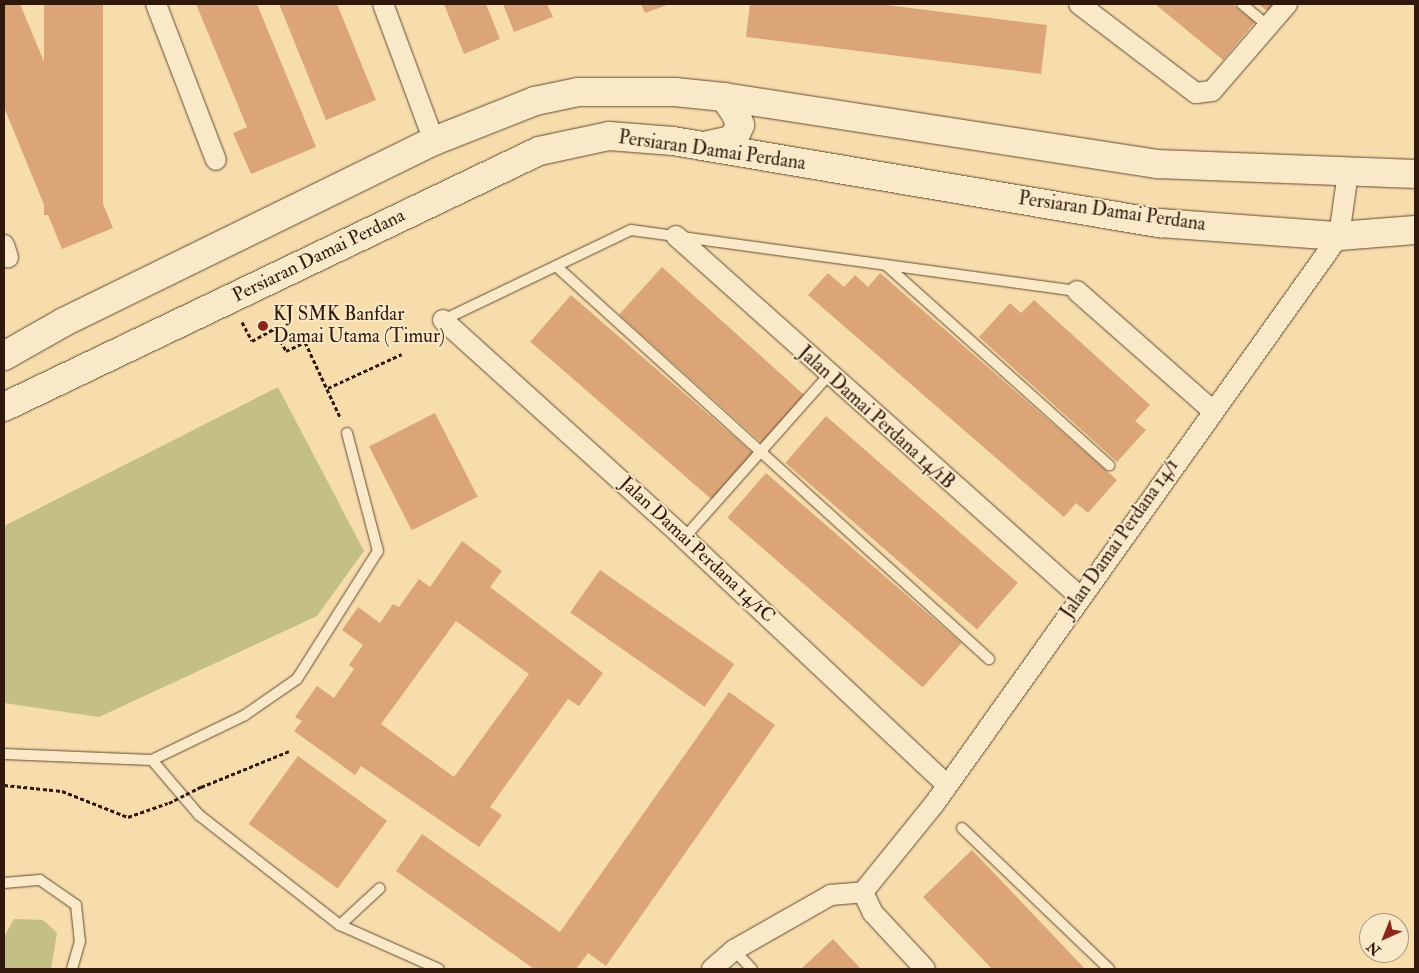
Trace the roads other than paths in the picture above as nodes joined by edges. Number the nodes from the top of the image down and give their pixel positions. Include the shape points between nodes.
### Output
1 (156, 4) edge
2 (382, 4) edge
3 (1080, 4) edge
4 (1242, 4) edge
5 (1287, 4) edge
6 (1267, 25) junction
7 (724, 97) junction
8 (434, 141) junction
9 (703, 146) junction
10 (216, 160) dead end
11 (1348, 174) junction
12 (1415, 174) edge
13 (1415, 230) edge
14 (676, 236) junction
15 (1339, 236) junction
16 (886, 265) junction
17 (556, 266) junction
18 (1077, 291) joint
19 (443, 320) joint
20 (4, 356) edge
21 (828, 376) junction
22 (4, 407) edge
23 (1212, 410) junction
24 (347, 433) road end
25 (761, 452) junction
26 (1109, 465) dead end
27 (684, 538) junction
28 (1079, 596) junction
29 (989, 659) dead end
30 (4, 754) edge
31 (152, 760) junction
32 (947, 785) junction
33 (962, 828) dead end
34 (4, 883) edge
35 (380, 888) dead end
36 (862, 892) junction
37 (340, 925) junction
38 (734, 950) junction
39 (72, 969) edge
40 (439, 969) edge
41 (712, 969) edge
42 (752, 969) edge
43 (925, 969) edge
44 (1109, 969) edge

1 - 10 street
2 - 8 street
3 - 6 street via 1196,93 1212,91
4 - 6 lane
5 - 6 street
7 - 8 main road via 675,92 578,92 535,101
7 - 9 main road via 740,125 728,142
7 - 11 main road via 1158,164
8 - 20 main road via 64,322
9 - 15 main road, Persiaran Damai Perdana via 1160,223
9 - 22 main road, Persiaran Damai Perdana via 609,136 539,151
11 - 12 main road
11 - 15 street, Jalan Damai Perdana 14/1
13 - 15 main road, Persiaran Damai Perdana
14 - 16 lane
14 - 17 lane via 631,230
14 - 21 street, Jalan Damai Perdana 14/1B
15 - 23 street, Jalan Damai Perdana 14/1
16 - 18 lane
16 - 26 lane
17 - 19 lane
17 - 25 lane
18 - 23 street
19 - 27 street, Jalan Damai Perdana 14/1C
21 - 25 lane
21 - 28 street, Jalan Damai Perdana 14/1B
23 - 28 street, Jalan Damai Perdana 14/1
24 - 31 lane via 378,551 297,679 245,715
25 - 27 lane
25 - 29 lane
27 - 32 street, Jalan Damai Perdana 14/1C
28 - 32 street, Jalan Damai Perdana 14/1
30 - 31 lane
31 - 37 lane via 199,815
32 - 36 street, Jalan Damai Perdana 14/1
33 - 44 lane
34 - 39 lane via 40,880 76,905 80,940
35 - 37 lane
36 - 38 street via 831,895
36 - 43 street via 873,913
37 - 40 lane
38 - 41 street
38 - 42 lane

